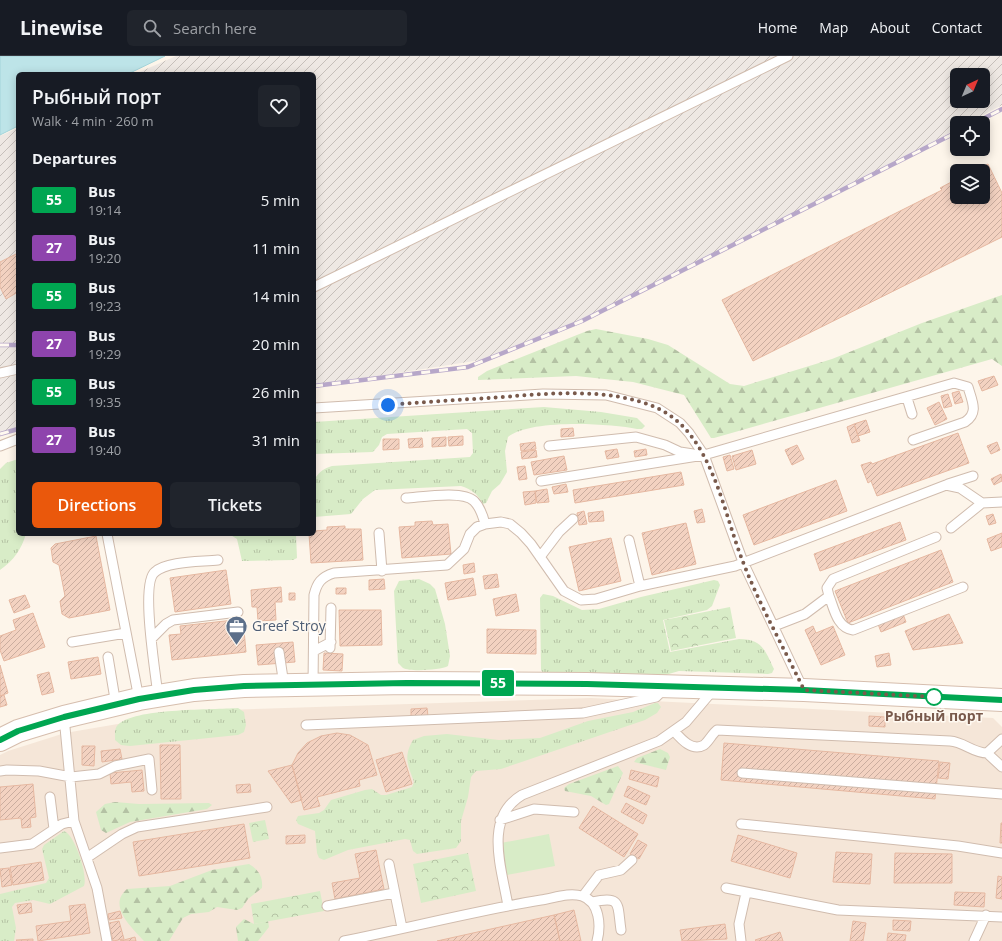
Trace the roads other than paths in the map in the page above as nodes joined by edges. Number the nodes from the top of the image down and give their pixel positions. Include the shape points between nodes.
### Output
1 (788, 56) edge
2 (316, 286) edge
3 (16, 369) edge
4 (0, 373) edge
5 (907, 398) junction
6 (316, 408) edge
7 (912, 414) dead end
8 (913, 440) dead end
9 (16, 441) edge
10 (0, 446) edge
11 (549, 446) dead end
12 (704, 455) junction
13 (973, 476) dead end
14 (541, 481) dead end
15 (946, 485) junction
16 (406, 498) dead end
17 (1002, 502) edge
18 (982, 503) junction
19 (573, 519) dead end
20 (485, 524) junction
21 (952, 528) dead end
22 (379, 533) dead end
23 (107, 536) edge
24 (936, 537) dead end
25 (629, 540) dead end
26 (540, 557) junction
27 (218, 560) dead end
28 (743, 562) junction
29 (382, 571) junction
30 (640, 586) junction
31 (963, 587) dead end
32 (829, 596) junction
33 (331, 608) dead end
34 (238, 612) dead end
35 (774, 626) junction
36 (126, 633) junction
37 (151, 639) junction
38 (72, 642) dead end
39 (314, 651) junction
40 (279, 652) dead end
41 (108, 657) dead end
42 (284, 685) junction
43 (313, 685) junction
44 (662, 686) junction
45 (715, 688) junction
46 (804, 690) junction
47 (149, 698) junction
48 (1002, 700) edge
49 (116, 705) junction
50 (64, 717) junction
51 (306, 726) dead end
52 (674, 731) junction
53 (6, 733) edge
54 (1002, 739) edge
55 (987, 753) junction
56 (1002, 767) edge
57 (0, 771) edge
58 (742, 773) dead end
59 (71, 776) junction
60 (152, 790) dead end
61 (1002, 794) edge
62 (50, 797) dead end
63 (267, 807) dead end
64 (574, 812) dead end
65 (500, 820) junction
66 (74, 821) junction
67 (741, 824) dead end
68 (54, 829) junction
69 (0, 848) edge
70 (1002, 853) edge
71 (88, 857) junction
72 (632, 860) dead end
73 (389, 864) dead end
74 (726, 888) dead end
75 (394, 893) junction
76 (746, 893) junction
77 (583, 896) junction
78 (592, 902) junction
79 (327, 906) dead end
80 (508, 906) junction
81 (986, 915) junction
82 (1002, 917) edge
83 (402, 928) junction
84 (621, 930) dead end
85 (104, 940) edge
86 (344, 941) edge
87 (597, 941) edge
88 (741, 941) edge
89 (974, 941) edge

1 - 2 lane
3 - 4 lane
5 - 7 lane
5 - 8 lane via 954,383 962,384 968,387 974,408 974,414 965,422
5 - 12 lane
6 - 12 lane via 543,394 606,395 657,408 668,414 689,433
9 - 10 lane
11 - 12 lane via 636,437 680,452
12 - 14 lane
12 - 28 lane
13 - 15 lane
15 - 18 lane via 960,488
15 - 28 lane
16 - 20 lane via 463,495 474,501
17 - 18 lane
18 - 21 lane
19 - 26 lane via 559,532
20 - 26 lane via 510,524 521,533
20 - 29 lane via 470,534 464,549 447,565
22 - 29 lane
23 - 36 lane
24 - 32 lane via 833,579 826,588
25 - 30 lane
26 - 30 lane via 564,591 581,600 596,599
27 - 37 lane via 168,565 154,572 149,579 148,590
28 - 30 lane
28 - 35 lane
29 - 39 lane via 334,573 321,580 314,595
31 - 32 lane via 853,630 848,630 840,624
32 - 35 lane via 805,614
33 - 39 lane via 330,645
34 - 37 lane via 173,620
35 - 46 lane
36 - 38 lane
36 - 47 lane
37 - 47 lane
39 - 43 lane
40 - 42 lane
41 - 49 lane
42 - 43 main road
42 - 47 main road via 244,686
43 - 44 main road via 498,683
44 - 45 main road
44 - 51 lane via 656,697 583,713
45 - 46 main road
45 - 52 lane via 686,722
46 - 48 main road
47 - 49 main road
49 - 50 main road
50 - 53 main road
50 - 59 lane
52 - 55 lane via 685,743 697,747 704,745 717,730 950,741 958,742 978,753
52 - 65 lane via 659,741 522,795 504,811
54 - 55 lane
55 - 56 lane
57 - 59 lane via 39,771
58 - 61 lane
59 - 60 lane via 99,774 115,766 153,758
59 - 66 lane
62 - 68 lane
63 - 71 lane via 137,827
64 - 65 lane via 534,809
65 - 80 lane via 498,846
66 - 68 lane
66 - 71 lane
67 - 70 lane via 958,846
68 - 69 lane via 32,844
71 - 85 lane via 97,888
72 - 77 lane via 621,870 599,875
73 - 75 lane
74 - 76 lane
75 - 79 lane
75 - 83 lane
76 - 81 lane via 838,910
76 - 88 lane via 739,924
77 - 78 lane
77 - 80 lane via 573,894
78 - 84 lane via 614,900 617,904
78 - 87 lane via 600,922
80 - 83 lane
81 - 82 lane
81 - 89 lane
83 - 86 lane

